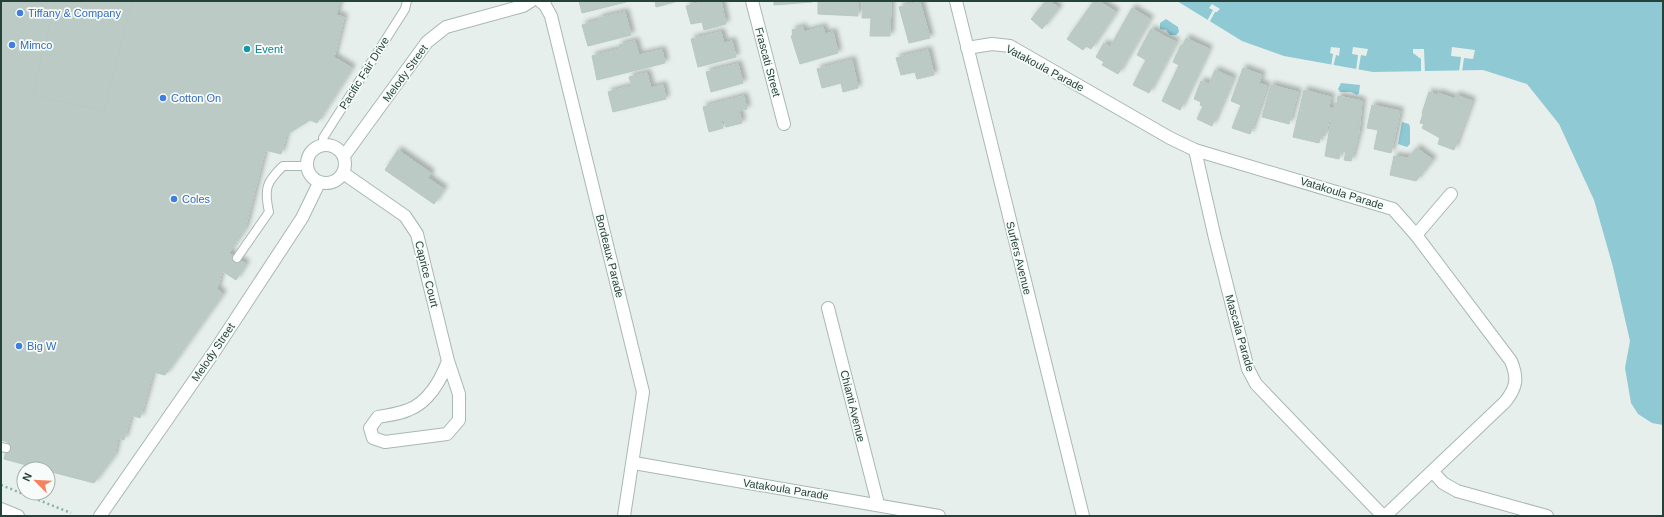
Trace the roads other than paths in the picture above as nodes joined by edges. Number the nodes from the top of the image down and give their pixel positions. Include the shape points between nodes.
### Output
1 (407, 1) edge
2 (531, 1) edge
3 (540, 1) edge
4 (752, 1) edge
5 (956, 1) edge
6 (967, 48) junction
7 (784, 124) dead end
8 (323, 145) junction
9 (1195, 150) junction
10 (344, 156) junction
11 (306, 166) junction
12 (343, 172) junction
13 (318, 183) junction
14 (1451, 194) dead end
15 (1416, 235) junction
16 (237, 258) dead end
17 (828, 308) dead end
18 (448, 361) junction
19 (634, 463) junction
20 (1433, 472) junction
21 (878, 504) junction
22 (1, 509) edge
23 (18, 516) edge
24 (100, 516) edge
25 (624, 516) edge
26 (938, 516) edge
27 (1083, 516) edge
28 (1384, 516) edge
29 (1547, 516) edge

1 - 8 lane, Pacific Fair Drive via 405,9 323,138
2 - 10 street, Melody Street via 523,6 446,27 427,42
3 - 19 street, Bordeaux Parade via 551,16 640,375 643,392
4 - 7 street, Frascati Street
5 - 6 street, Surfers Avenue
6 - 9 street, Vatakoula Parade via 992,44 1010,46
6 - 27 street, Surfers Avenue
8 - 10 street via 335,147
8 - 11 street via 309,154
9 - 15 street, Vatakoula Parade via 1383,205 1393,209
9 - 28 street, Mascala Parade via 1246,361 1256,384
10 - 12 street
11 - 13 street via 310,176
11 - 16 lane via 284,166 271,178 265,194 269,212
12 - 13 street via 336,181
12 - 18 street, Caprice Court via 405,216 417,234
13 - 24 street, Melody Street via 302,218 214,352
14 - 15 street
15 - 20 street, Vatakoula Parade via 1511,361 1515,371 1514,391
17 - 21 street, Chianti Avenue
18 - 18 street, Caprice Court via 460,394 459,420 447,434 385,442 372,438 370,428 378,417 410,410 427,398 442,377
19 - 21 street, Vatakoula Parade
19 - 25 street, Bordeaux Parade
20 - 28 street, Vatakoula Parade
20 - 29 street via 1443,483 1457,491
21 - 26 street, Vatakoula Parade
22 - 23 street

